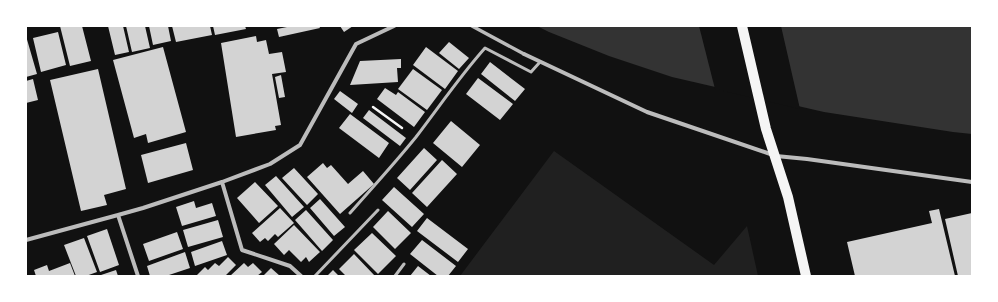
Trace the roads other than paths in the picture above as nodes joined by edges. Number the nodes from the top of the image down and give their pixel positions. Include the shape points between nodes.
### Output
1 (394, 26) edge
2 (472, 26) edge
3 (742, 26) edge
4 (524, 54) joint
5 (540, 62) junction
6 (776, 156) junction
7 (222, 182) junction
8 (972, 182) edge
9 (378, 210) dead end
10 (350, 213) dead end
11 (118, 215) junction
12 (26, 240) edge
13 (404, 264) dead end
14 (138, 276) edge
15 (301, 276) edge
16 (315, 276) edge
17 (395, 276) edge
18 (806, 276) edge

1 - 7 street via 356,44 300,145 270,164
2 - 4 street
3 - 6 main road via 766,129
4 - 5 street
5 - 6 street via 647,112
5 - 10 lane via 531,72 485,48 415,138
6 - 8 street
6 - 18 main road
7 - 11 street
7 - 15 street via 242,250 290,266
9 - 16 lane
11 - 12 street
11 - 14 street
13 - 17 lane

